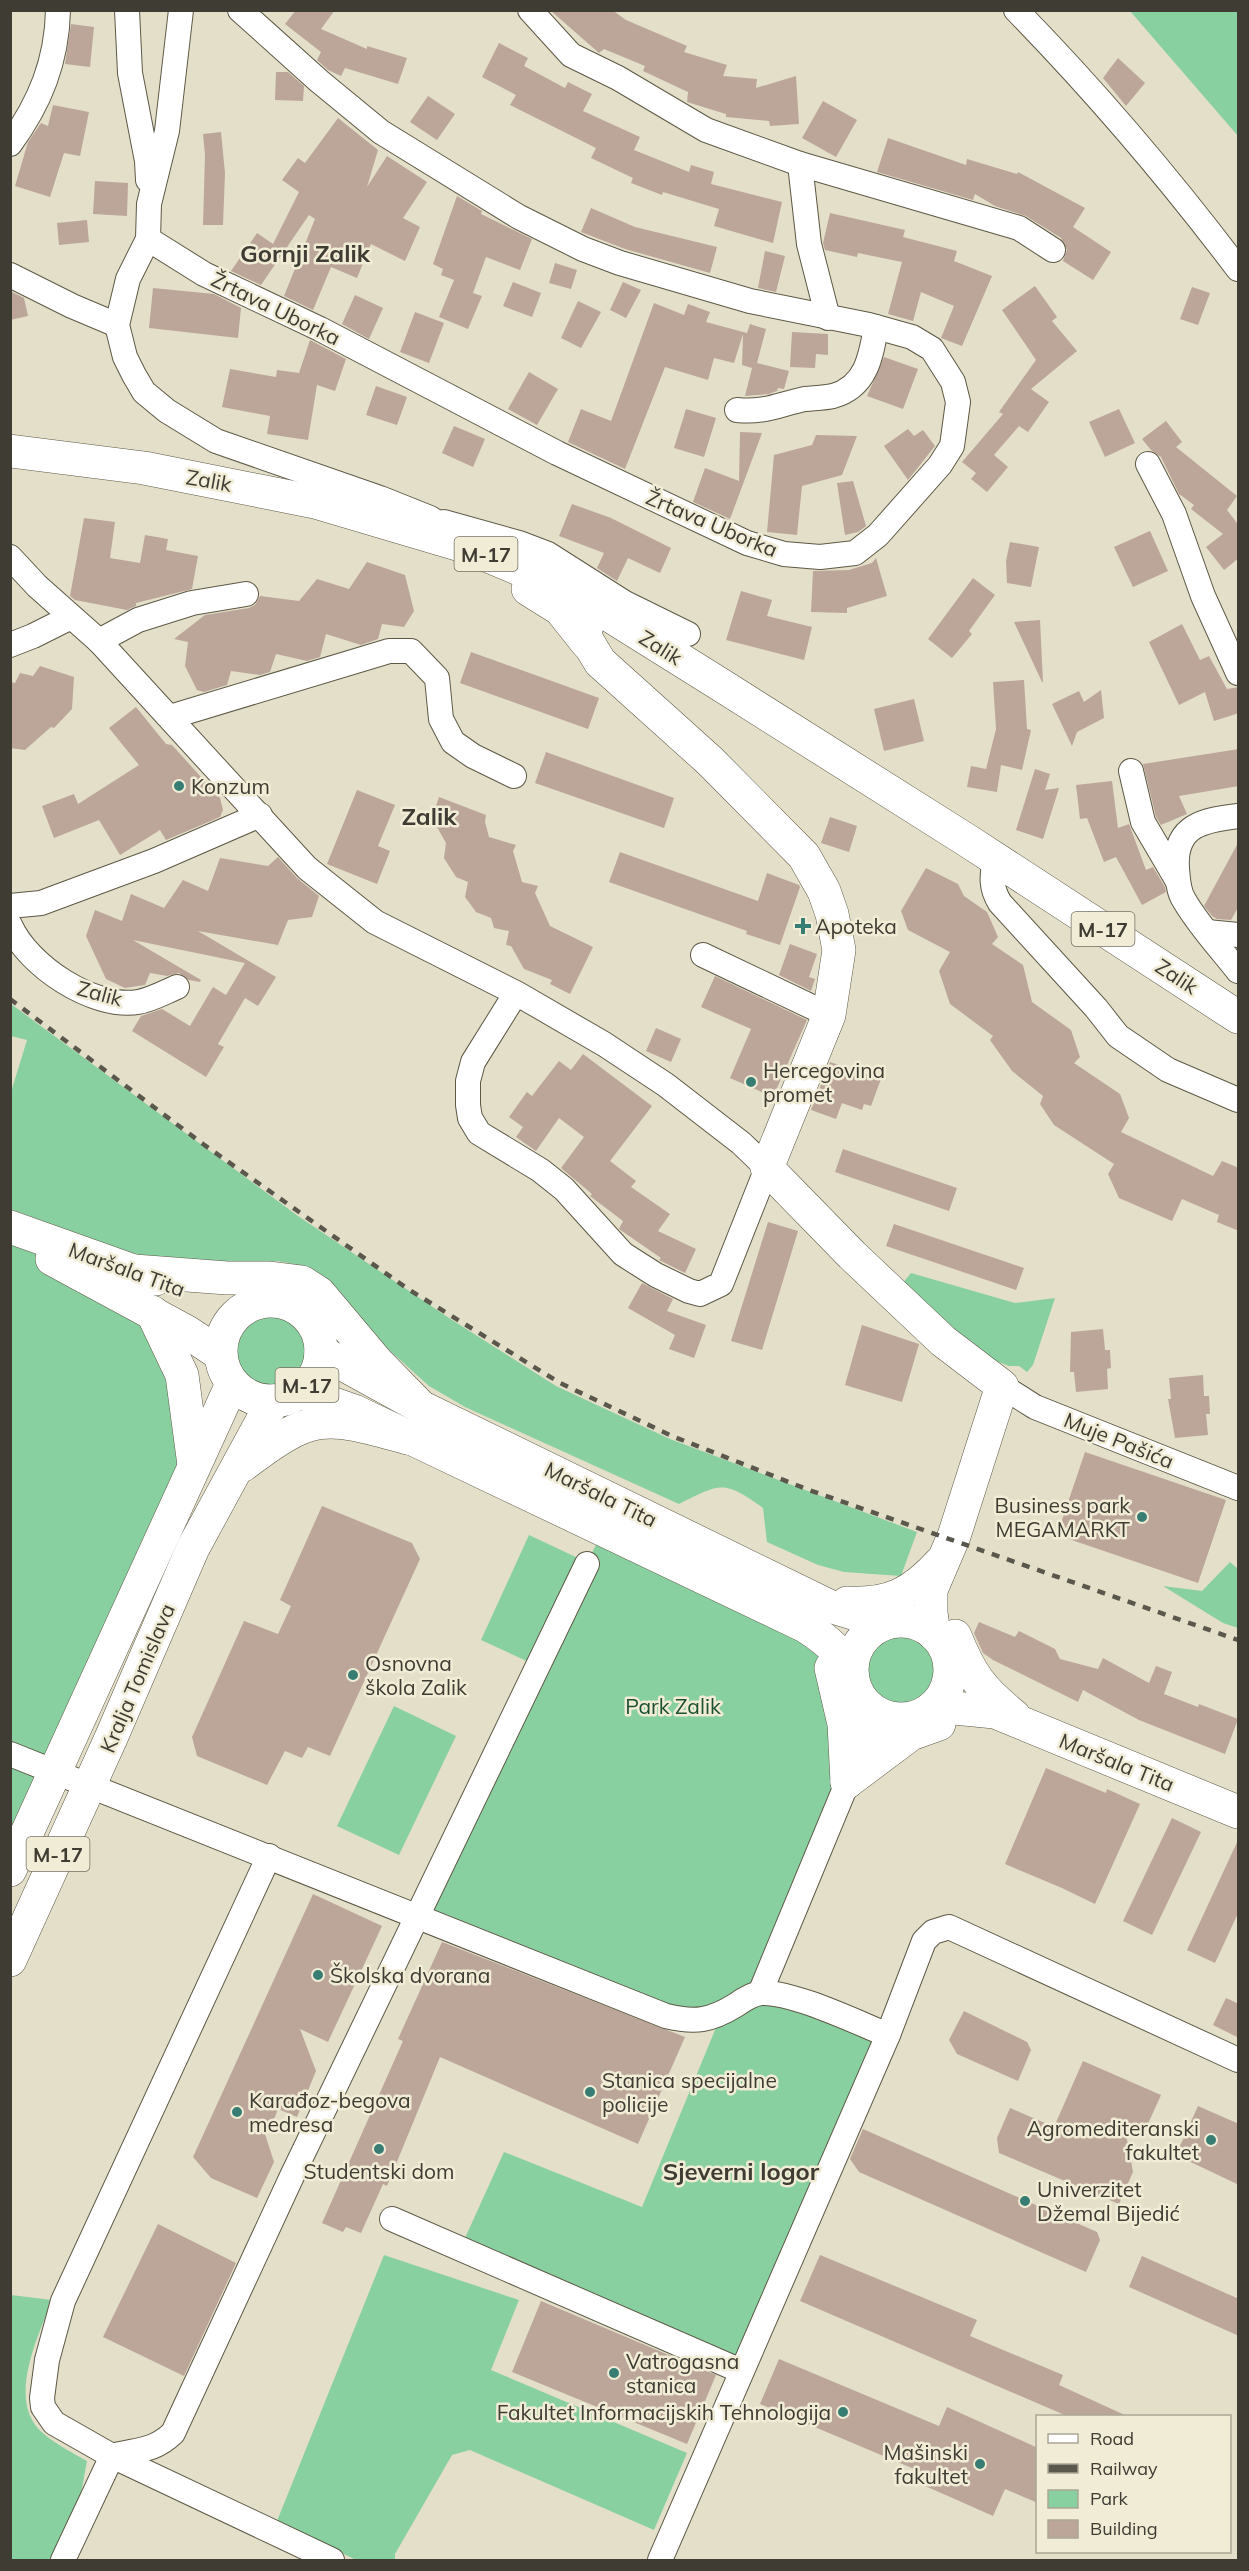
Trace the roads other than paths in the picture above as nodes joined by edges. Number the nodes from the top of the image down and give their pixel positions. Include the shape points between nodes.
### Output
1 (58, 10) edge
2 (127, 10) edge
3 (181, 10) edge
4 (240, 10) edge
5 (530, 10) edge
6 (1016, 10) edge
7 (10, 144) edge
8 (800, 164) junction
9 (149, 204) junction
10 (148, 239) junction
11 (1053, 250) dead end
12 (1239, 269) edge
13 (10, 275) edge
14 (828, 318) junction
15 (117, 325) junction
16 (876, 327) junction
17 (737, 410) dead end
18 (10, 451) edge
19 (1148, 464) dead end
20 (420, 524) junction
21 (10, 557) edge
22 (246, 594) dead end
23 (593, 605) junction
24 (71, 617) junction
25 (688, 634) dead end
26 (99, 641) junction
27 (587, 643) junction
28 (10, 645) edge
29 (1239, 673) edge
30 (170, 717) junction
31 (1131, 771) dead end
32 (514, 776) dead end
33 (260, 815) junction
34 (1239, 816) edge
35 (995, 858) junction
36 (1179, 882) junction
37 (10, 906) edge
38 (10, 925) edge
39 (1207, 932) junction
40 (1239, 935) edge
41 (703, 955) dead end
42 (1239, 971) edge
43 (177, 987) dead end
44 (516, 993) junction
45 (830, 1015) junction
46 (1239, 1017) edge
47 (1239, 1100) edge
48 (767, 1168) junction
49 (10, 1227) edge
50 (10, 1238) edge
51 (134, 1271) junction
52 (245, 1308) junction
53 (152, 1312) junction
54 (321, 1352) junction
55 (226, 1369) junction
56 (1002, 1386) junction
57 (286, 1396) junction
58 (422, 1407) junction
59 (408, 1438) junction
60 (194, 1466) junction
61 (234, 1471) junction
62 (1239, 1488) edge
63 (944, 1559) junction
64 (587, 1563) dead end
65 (931, 1590) junction
66 (813, 1614) junction
67 (890, 1622) junction
68 (942, 1647) junction
69 (854, 1682) junction
70 (916, 1716) junction
71 (1010, 1719) junction
72 (862, 1747) junction
73 (10, 1754) edge
74 (56, 1772) junction
75 (847, 1782) junction
76 (89, 1786) junction
77 (1239, 1812) edge
78 (268, 1856) junction
79 (10, 1870) edge
80 (418, 1916) junction
81 (10, 1960) edge
82 (760, 1993) junction
83 (888, 2035) junction
84 (1239, 2060) edge
85 (392, 2219) dead end
86 (741, 2371) junction
87 (112, 2456) junction
88 (63, 2560) edge
89 (332, 2560) edge
90 (660, 2560) edge

1 - 7 street via 57,40 43,87
2 - 9 street via 130,73 147,161
3 - 9 street via 167,131
4 - 14 street, Žrtava Uborka via 381,132 519,217 620,263
5 - 8 street via 571,56 618,78 706,130
6 - 12 street via 1186,199
8 - 11 street via 1019,228
8 - 14 street via 809,244
9 - 10 street
10 - 15 street via 128,279
10 - 16 street, Žrtava Uborka via 204,274 320,329 557,453 747,543 784,554 855,553 878,535 952,446 958,402 954,382 932,349
13 - 15 street
14 - 16 street, Žrtava Uborka
15 - 20 street via 134,375 144,392 167,411 216,441 340,483
16 - 17 street via 865,373 847,392 777,408
18 - 20 main road, Zalik / M-17 via 144,468
19 - 29 street via 1174,514 1203,596
20 - 23 main road, Zalik / M-17
20 - 25 street via 534,548 625,603
20 - 27 main road via 426,546 537,593 560,609
21 - 24 street
22 - 26 street via 192,603 138,620
23 - 27 main road via 585,629
23 - 35 main road, Zalik / M-17
24 - 26 street
24 - 28 street
26 - 30 street
27 - 45 main road via 600,662 710,761 804,856 824,891 837,931 839,950
30 - 32 street via 389,651 411,651 437,678 441,719 453,742
30 - 33 street
31 - 36 street via 1143,822
33 - 37 street via 154,861 41,903
33 - 44 street via 307,868 375,922
34 - 36 street via 1203,821 1190,829 1179,847
35 - 46 main road, Zalik / M-17
35 - 47 street via 991,882 1000,903 1118,1036 1168,1070
36 - 39 street via 1183,898
38 - 43 street, Zalik via 33,956 73,989 111,1001 139,1002
39 - 40 street
39 - 42 street
41 - 45 street
44 - 48 street via 666,1085
44 - 48 street via 473,1062 468,1081 470,1118 479,1133 564,1189 623,1254 689,1292 700,1293 721,1284
45 - 48 main road
48 - 56 main road via 943,1341
49 - 51 main road, Maršala Tita
50 - 53 main road, Maršala Tita / M-17
51 - 52 main road, Maršala Tita
51 - 58 main road via 302,1282 319,1293 377,1362
52 - 54 main road, M-17 via 274,1300 296,1308 313,1323
52 - 55 main road, M-17 via 226,1328 221,1340
53 - 55 main road, Maršala Tita / M-17 via 201,1340
53 - 60 main road via 182,1375
54 - 57 main road, M-17 via 311,1381
54 - 58 main road, Maršala Tita
55 - 57 main road, M-17 via 244,1394 258,1400
55 - 60 main road, Kralja Tomislava / M-17
56 - 62 street, Muje Pašića via 1035,1407
56 - 63 main road
57 - 59 main road, Maršala Tita via 354,1411
57 - 61 main road, Kralja Tomislava / M-17
58 - 66 main road, Maršala Tita
59 - 61 main road via 349,1422 317,1421 293,1430
59 - 66 main road, Maršala Tita
60 - 74 main road, Kralja Tomislava / M-17
61 - 76 main road, Kralja Tomislava / M-17 via 193,1548
63 - 65 main road
63 - 66 main road via 909,1592 884,1601
63 - 71 main road via 953,1632 968,1669
64 - 80 street
65 - 67 main road
65 - 68 main road
66 - 67 main road, Maršala Tita
66 - 69 main road, Maršala Tita via 842,1655
66 - 75 main road via 835,1679 844,1724
67 - 68 main road via 922,1625
67 - 69 main road via 871,1631 860,1643 853,1658
68 - 70 main road via 950,1676 945,1691 937,1704
68 - 71 main road, Maršala Tita via 974,1695
69 - 70 main road via 865,1704 877,1714 892,1719
69 - 72 street
70 - 71 main road, Maršala Tita via 954,1708
70 - 72 street
71 - 75 main road via 936,1724 911,1734
71 - 77 main road, Maršala Tita
72 - 75 street
73 - 74 street
74 - 76 street
74 - 79 main road, Kralja Tomislava / M-17
75 - 82 street
76 - 78 street
76 - 81 main road, Kralja Tomislava / M-17
78 - 80 street
78 - 87 street via 63,2301 47,2360 42,2398 48,2416
80 - 82 street via 666,2016 691,2022 723,2013
80 - 87 street via 173,2433 149,2450
82 - 83 street via 812,2004
83 - 84 street via 924,1941 933,1932 949,1927
83 - 86 street
85 - 86 street
86 - 90 street
87 - 88 street
87 - 89 street

